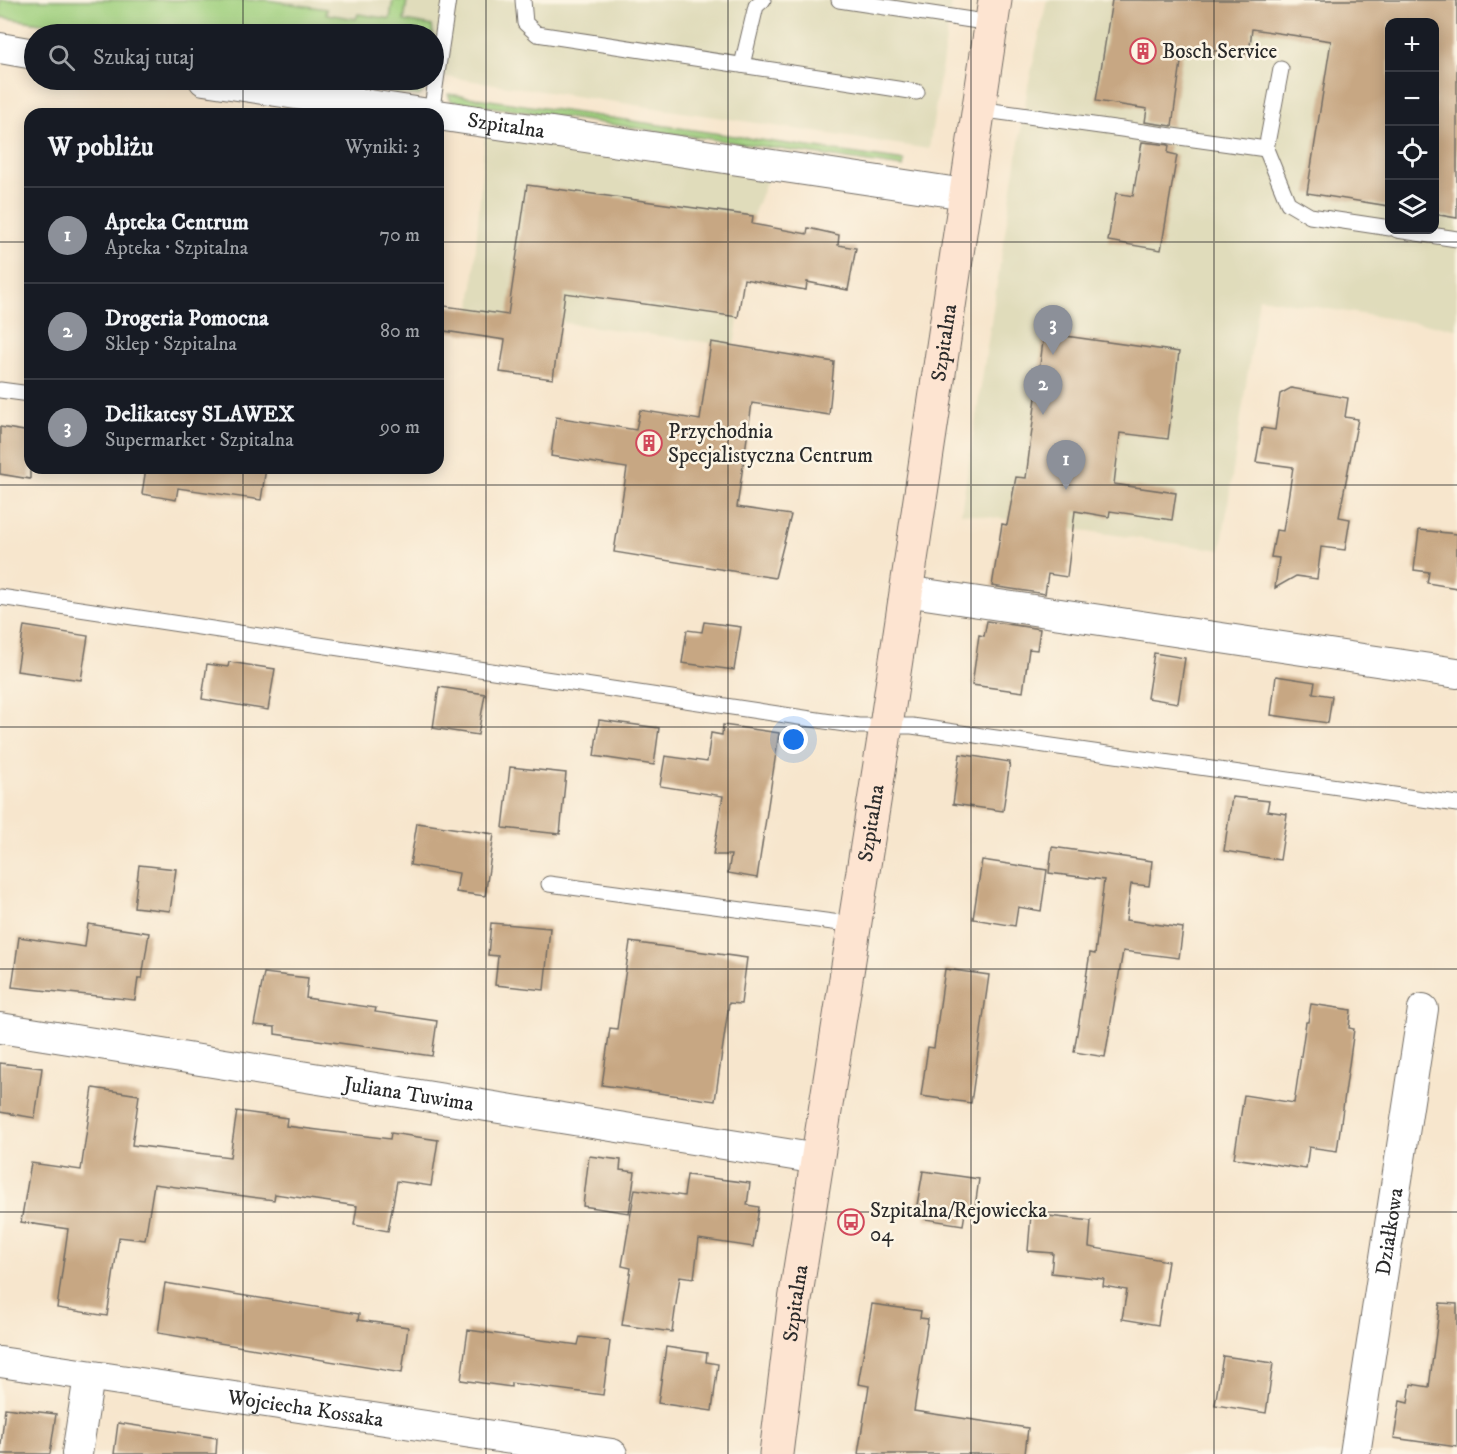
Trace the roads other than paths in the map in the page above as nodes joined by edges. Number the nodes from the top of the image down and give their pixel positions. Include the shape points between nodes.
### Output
1 (448, 0) edge
2 (523, 0) edge
3 (763, 0) edge
4 (839, 0) edge
5 (993, 12) edge
6 (444, 25) edge
7 (0, 48) edge
8 (24, 52) edge
9 (742, 65) junction
10 (1281, 69) dead end
11 (270, 90) edge
12 (434, 90) edge
13 (917, 92) dead end
14 (390, 108) edge
15 (431, 108) edge
16 (978, 109) junction
17 (444, 116) edge
18 (1266, 149) junction
19 (965, 194) junction
20 (1385, 227) edge
21 (1424, 234) edge
22 (1457, 239) edge
23 (0, 390) edge
24 (24, 393) edge
25 (905, 591) junction
26 (0, 597) edge
27 (1457, 673) edge
28 (886, 726) junction
29 (1457, 804) edge
30 (549, 884) dead end
31 (855, 925) junction
32 (1423, 1009) dead end
33 (0, 1028) edge
34 (818, 1159) junction
35 (0, 1362) edge
36 (88, 1376) junction
37 (77, 1454) edge
38 (612, 1454) edge
39 (776, 1454) edge
40 (1355, 1454) edge

1 - 6 lane
2 - 9 lane via 525,23 537,34
3 - 9 lane via 756,6
4 - 5 lane
5 - 16 street, Szpitalna
7 - 8 street
9 - 13 lane
10 - 18 lane
11 - 14 street
12 - 15 lane
16 - 18 lane
16 - 19 street, Szpitalna
17 - 19 street, Szpitalna
18 - 20 lane via 1288,203 1310,216
19 - 25 street, Szpitalna
21 - 22 lane
23 - 24 lane
25 - 27 street
25 - 28 street, Szpitalna
26 - 28 lane via 858,726
28 - 29 lane via 912,726
28 - 31 street, Szpitalna
30 - 31 lane
31 - 34 street, Szpitalna
32 - 40 street, Działkowa
33 - 34 street, Juliana Tuwima
34 - 39 street, Szpitalna
35 - 36 street, Wojciecha Kossaka
36 - 37 street
36 - 38 street, Wojciecha Kossaka

